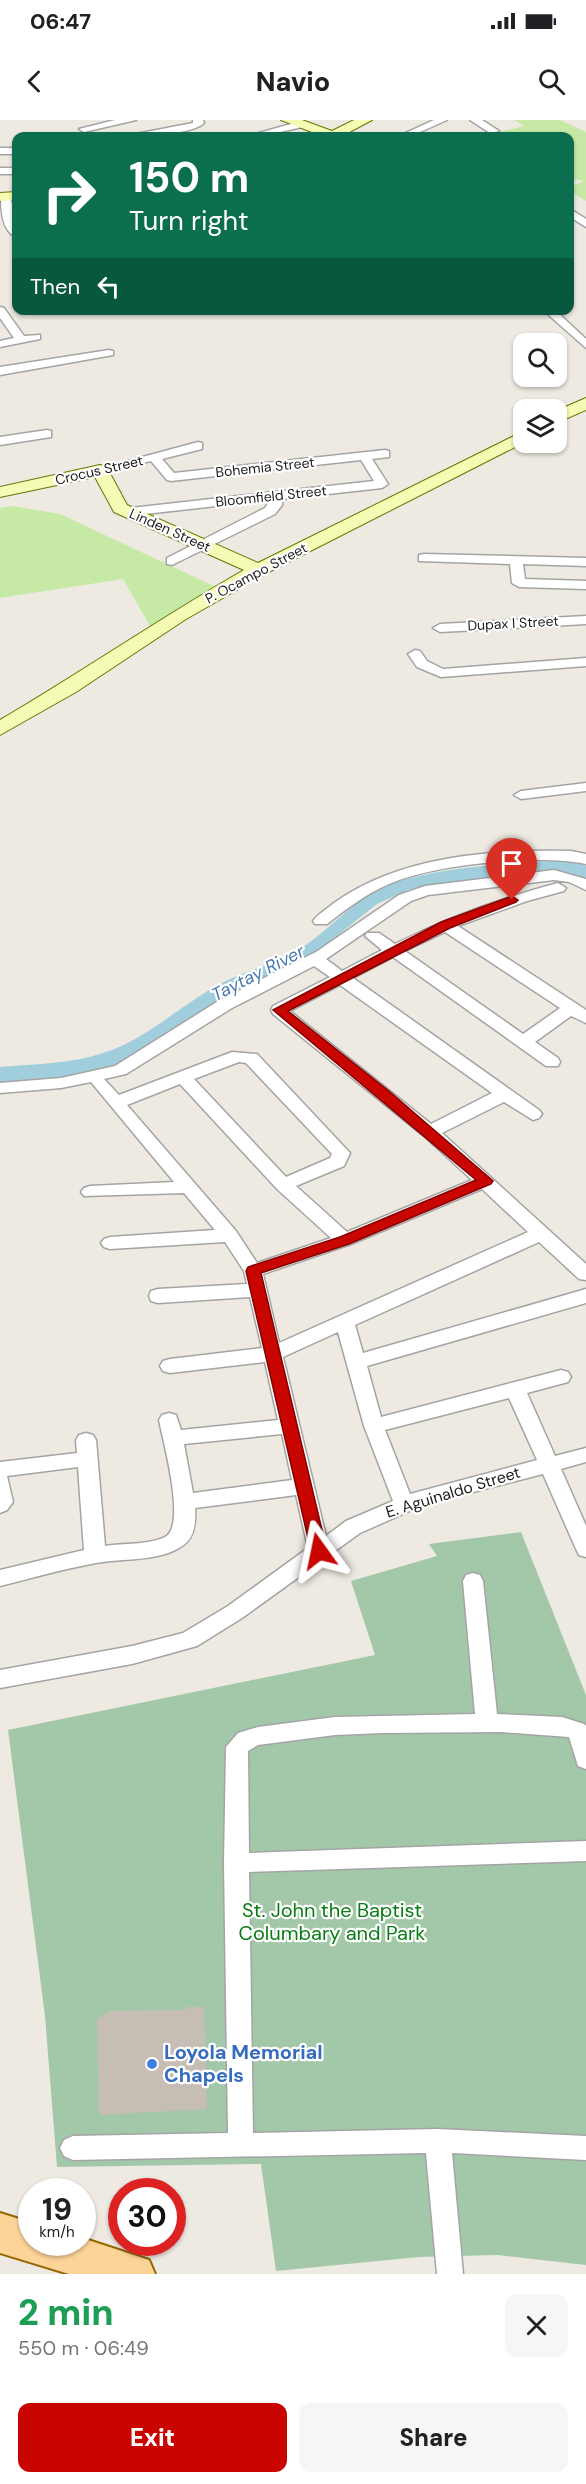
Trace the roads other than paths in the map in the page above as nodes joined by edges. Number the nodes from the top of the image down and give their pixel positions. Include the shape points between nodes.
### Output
1 (74, 120) edge
2 (131, 120) edge
3 (198, 120) edge
4 (365, 120) edge
5 (442, 120) edge
6 (475, 120) edge
7 (293, 123) edge
8 (84, 129) junction
9 (494, 131) dead end
10 (89, 132) edge
11 (154, 132) edge
12 (265, 132) edge
13 (321, 132) edge
14 (341, 132) edge
15 (414, 132) edge
16 (7, 197) edge
17 (12, 221) edge
18 (1, 314) edge
19 (553, 315) edge
20 (36, 337) dead end
21 (21, 340) junction
22 (0, 344) edge
23 (586, 345) edge
24 (109, 353) dead end
25 (0, 371) edge
26 (586, 403) edge
27 (567, 412) edge
28 (0, 428) edge
29 (47, 434) dead end
30 (4, 441) edge
31 (513, 442) edge
32 (198, 446) dead end
33 (386, 454) dead end
34 (364, 456) junction
35 (154, 458) junction
36 (100, 470) junction
37 (0, 492) edge
38 (277, 496) junction
39 (128, 512) junction
40 (202, 545) junction
41 (424, 558) dead end
42 (516, 559) junction
43 (172, 561) dead end
44 (586, 562) edge
45 (258, 570) junction
46 (586, 585) edge
47 (586, 620) edge
48 (440, 628) dead end
49 (415, 654) dead end
50 (586, 662) edge
51 (0, 729) edge
52 (586, 787) edge
53 (521, 795) dead end
54 (586, 859) edge
55 (586, 885) edge
56 (558, 888) dead end
57 (321, 921) dead end
58 (445, 925) junction
59 (373, 936) dead end
60 (395, 952) junction
61 (319, 962) dead end
62 (342, 978) junction
63 (570, 1009) junction
64 (586, 1018) edge
65 (523, 1042) junction
66 (552, 1062) dead end
67 (183, 1077) junction
68 (99, 1083) dead end
69 (0, 1088) edge
70 (505, 1094) junction
71 (116, 1103) junction
72 (533, 1114) dead end
73 (430, 1132) junction
74 (486, 1181) junction
75 (283, 1185) junction
76 (190, 1188) junction
77 (90, 1192) dead end
78 (542, 1233) junction
79 (230, 1235) junction
80 (345, 1240) junction
81 (110, 1243) dead end
82 (253, 1271) junction
83 (586, 1274) edge
84 (258, 1290) junction
85 (158, 1296) dead end
86 (586, 1296) edge
87 (344, 1321) junction
88 (272, 1354) junction
89 (357, 1362) junction
90 (170, 1366) dead end
91 (561, 1377) dead end
92 (516, 1391) junction
93 (290, 1426) junction
94 (374, 1426) junction
95 (586, 1455) edge
96 (548, 1464) junction
97 (0, 1469) edge
98 (0, 1481) edge
99 (305, 1486) junction
100 (184, 1502) junction
101 (404, 1504) junction
102 (0, 1505) edge
103 (585, 1543) edge
104 (319, 1551) junction
105 (95, 1554) junction
106 (0, 1578) edge
107 (473, 1581) dead end
108 (0, 1679) edge
109 (487, 1723) junction
110 (586, 1760) edge
111 (586, 1851) edge
112 (237, 1863) junction
113 (438, 2141) junction
114 (241, 2145) junction
115 (74, 2148) dead end
116 (586, 2148) edge
117 (0, 2233) edge
118 (134, 2274) edge
119 (450, 2274) edge

1 - 8 street
2 - 8 street
3 - 11 street via 196,125
4 - 14 street
5 - 15 street
6 - 9 street
7 - 12 street
7 - 13 street
8 - 10 street
16 - 17 street
18 - 21 street
19 - 23 street
20 - 21 street
21 - 22 street
24 - 25 street
26 - 27 street
28 - 30 street
29 - 30 street
31 - 45 street, P. Ocampo Street
32 - 35 street, Crocus Street
33 - 34 street, Bohemia Street
34 - 35 street, Bohemia Street via 171,477
34 - 38 street, Bloomfield Street via 382,484
35 - 36 street, Crocus Street
36 - 37 street, Crocus Street
36 - 39 street, Linden Street via 120,508
38 - 39 street, Bloomfield Street
38 - 40 street via 270,511
39 - 40 street, Linden Street
40 - 43 street
40 - 45 street, Linden Street
41 - 42 street
42 - 44 street
42 - 46 street via 519,583
45 - 51 street, P. Ocampo Street via 179,615
47 - 48 street, Dupax I Street
49 - 50 street via 422,664 441,673
52 - 53 street
54 - 57 street via 549,854 402,874 369,887
55 - 69 street via 554,875 425,891 405,898 322,954 226,1004 120,1070 61,1083
56 - 58 street via 498,904
58 - 60 street
58 - 63 street
59 - 60 street
60 - 62 street
60 - 65 street
61 - 62 street
62 - 70 street
62 - 73 street via 279,1010
63 - 64 street
63 - 65 street
65 - 66 street
67 - 71 street
67 - 75 street
67 - 75 street via 238,1056 250,1058 341,1153 338,1162
68 - 71 street
70 - 72 street
70 - 73 street
71 - 76 street
73 - 74 street
74 - 78 street
74 - 80 street
75 - 80 street
76 - 77 street
76 - 79 street
78 - 83 street
78 - 87 street
79 - 81 street
79 - 82 street
80 - 82 street
82 - 84 street
84 - 85 street
84 - 88 street
86 - 89 street
87 - 88 street
87 - 89 street
88 - 90 street
88 - 93 street
89 - 94 street
91 - 92 street
92 - 94 street
92 - 96 street
93 - 99 street
93 - 100 street via 170,1429
94 - 101 street
95 - 96 street, E. Aguinaldo Street
96 - 101 street, E. Aguinaldo Street
96 - 103 street
97 - 105 street via 86,1449
98 - 102 street
99 - 100 street
99 - 104 street
100 - 105 street via 186,1526 182,1536 167,1545
101 - 104 street, E. Aguinaldo Street via 353,1527
104 - 108 street, E. Aguinaldo Street via 189,1640 132,1655
105 - 106 street
107 - 109 street
109 - 110 street via 564,1725 576,1730 583,1739
109 - 112 street via 336,1726 246,1739 237,1747 235,1772
111 - 112 street
112 - 114 street
113 - 114 street
113 - 116 street
113 - 119 street
114 - 115 street
117 - 118 main road

